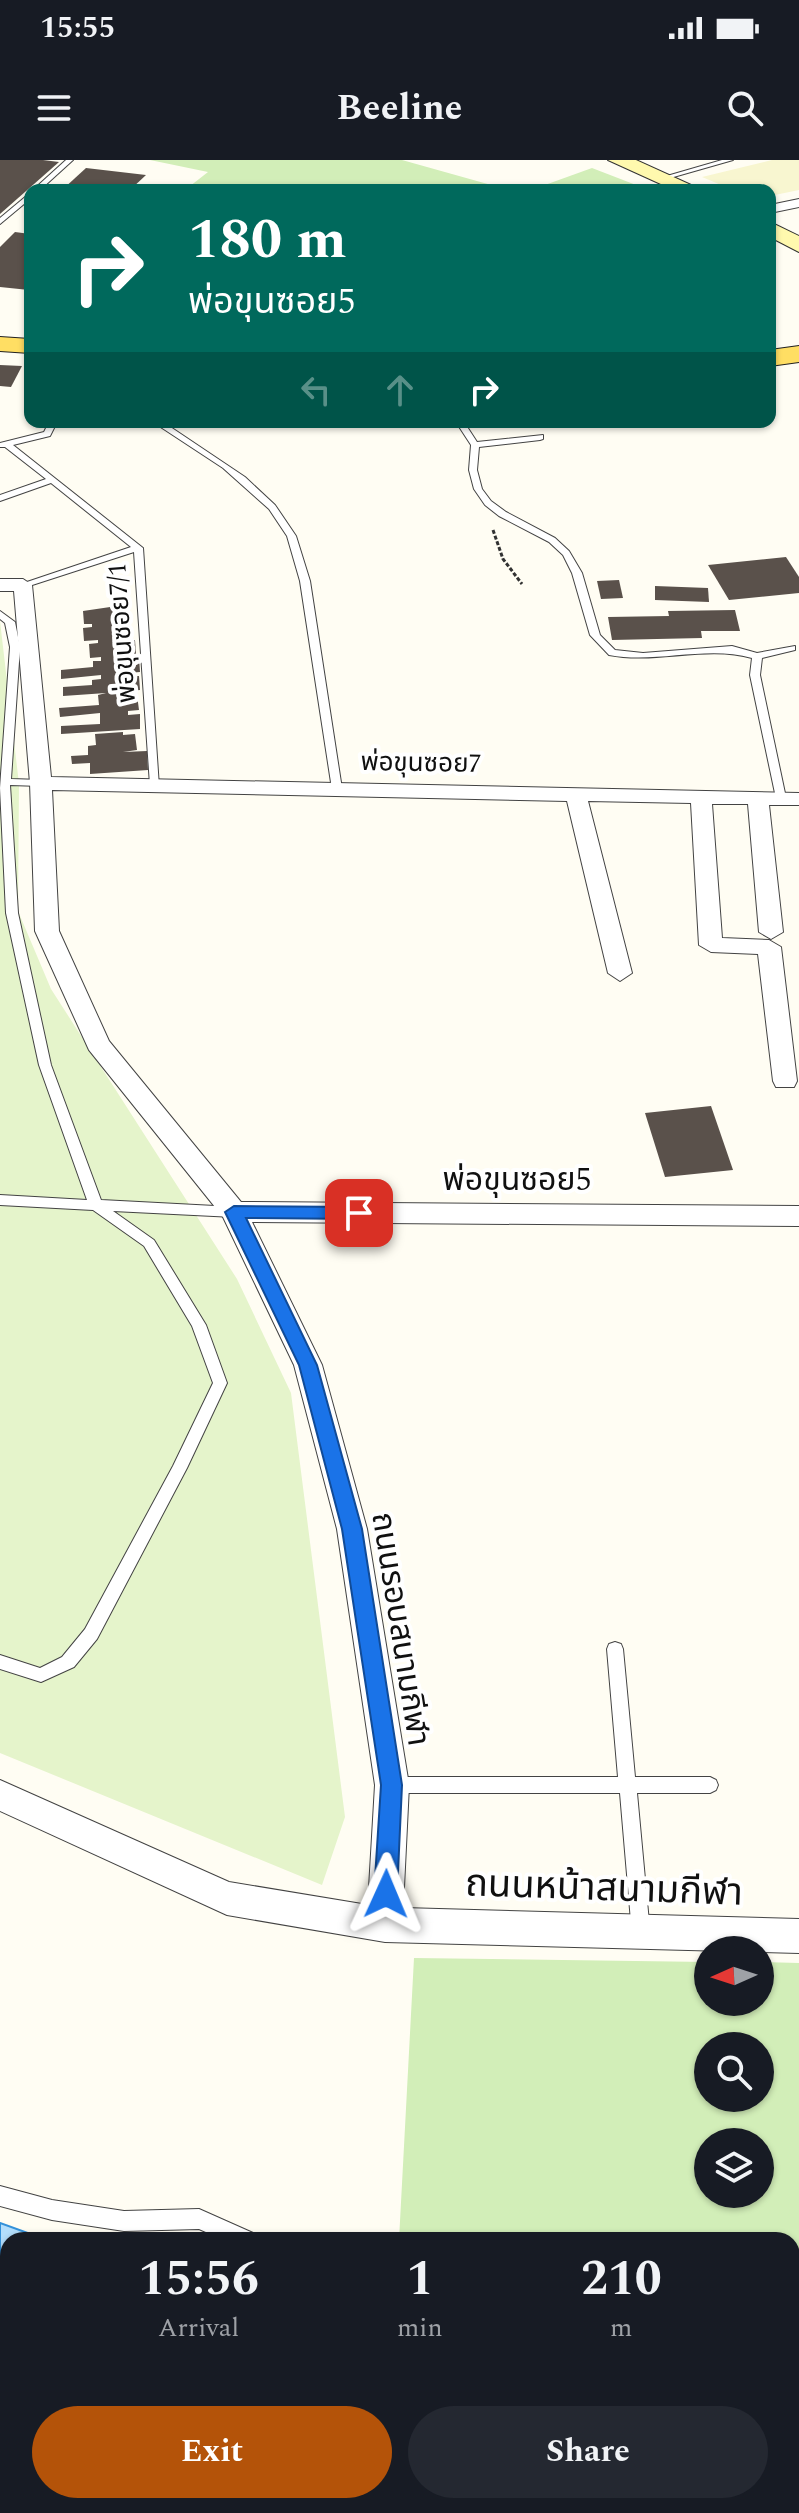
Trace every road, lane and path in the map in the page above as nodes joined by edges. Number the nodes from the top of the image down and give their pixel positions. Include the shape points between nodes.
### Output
1 (70, 160) edge
2 (618, 160) edge
3 (730, 160) edge
4 (663, 178) junction
5 (43, 184) edge
6 (678, 184) edge
7 (24, 200) edge
8 (799, 203) edge
9 (776, 208) edge
10 (0, 222) edge
11 (776, 228) edge
12 (776, 230) edge
13 (799, 234) edge
14 (799, 245) edge
15 (0, 329) edge
16 (24, 331) edge
17 (799, 336) edge
18 (776, 339) edge
19 (0, 344) edge
20 (24, 346) edge
21 (799, 354) edge
22 (776, 357) edge
23 (50, 428) edge
24 (166, 428) edge
25 (464, 428) edge
26 (540, 437) dead end
27 (3, 445) edge
28 (475, 445) junction
29 (52, 480) junction
30 (0, 498) edge
31 (492, 509) junction
32 (138, 548) junction
33 (8, 580) edge
34 (522, 584) dead end
35 (0, 614) edge
36 (792, 648) dead end
37 (757, 656) junction
38 (3, 782) edge
39 (41, 783) junction
40 (155, 785) junction
41 (337, 789) junction
42 (576, 794) junction
43 (701, 797) junction
44 (758, 798) junction
45 (790, 798) edge
46 (771, 932) dead end
47 (620, 973) dead end
48 (785, 1081) dead end
49 (0, 1200) edge
50 (96, 1205) junction
51 (234, 1212) junction
52 (799, 1216) edge
53 (615, 1649) dead end
54 (0, 1662) edge
55 (392, 1785) junction
56 (629, 1785) junction
57 (710, 1785) dead end
58 (0, 1795) edge
59 (385, 1925) junction
60 (642, 1933) junction
61 (799, 1936) edge
62 (0, 2196) edge
63 (228, 2232) edge

1 - 5 lane
2 - 4 main road
3 - 4 lane
4 - 6 main road
7 - 10 lane
8 - 9 street
11 - 13 main road
12 - 14 main road
15 - 16 main road
17 - 18 main road
19 - 20 main road
21 - 22 main road
23 - 27 lane via 47,434
24 - 41 lane via 255,492 289,532 305,581
25 - 28 lane
26 - 28 lane
27 - 29 lane, พ่อขุนซอย7/1
28 - 31 lane via 472,459 480,490
29 - 30 lane
29 - 32 lane, พ่อขุนซอย7/1
31 - 34 path via 498,547
31 - 37 lane via 566,553 585,592 595,634 612,653 643,656 732,649
32 - 33 lane
32 - 40 lane, พ่อขุนซอย7/1
33 - 39 street, ถนนรอบสนามกีฬา
35 - 38 lane via 10,622 15,647
36 - 37 lane
37 - 45 lane via 755,675
38 - 39 lane
38 - 50 lane via 12,913 45,1065
39 - 40 street, พ่อขุนซอย7
39 - 51 street, ถนนรอบสนามกีฬา via 47,931 98,1044
40 - 41 street, พ่อขุนซอย7
41 - 42 street, พ่อขุนซอย7
42 - 43 street, พ่อขุนซอย7
42 - 47 street
43 - 44 street, พ่อขุนซอย7
43 - 48 street via 711,945 769,947
44 - 45 street, พ่อขุนซอย7
44 - 46 street
49 - 50 lane
50 - 51 lane
50 - 54 lane via 149,1243 199,1325 220,1383 91,1634 68,1662 41,1675
51 - 52 street, พ่อขุนซอย5
51 - 55 street, ถนนรอบสนามกีฬา via 308,1365 352,1529
53 - 56 lane
55 - 56 lane
55 - 59 street, ถนนรอบสนามกีฬา
56 - 57 lane
56 - 60 lane
58 - 59 street, ถนนหน้าสนามกีฬา via 227,1898
59 - 60 street, ถนนหน้าสนามกีฬา
60 - 61 street, ถนนหน้าสนามกีฬา
62 - 63 lane via 124,2221 199,2219

